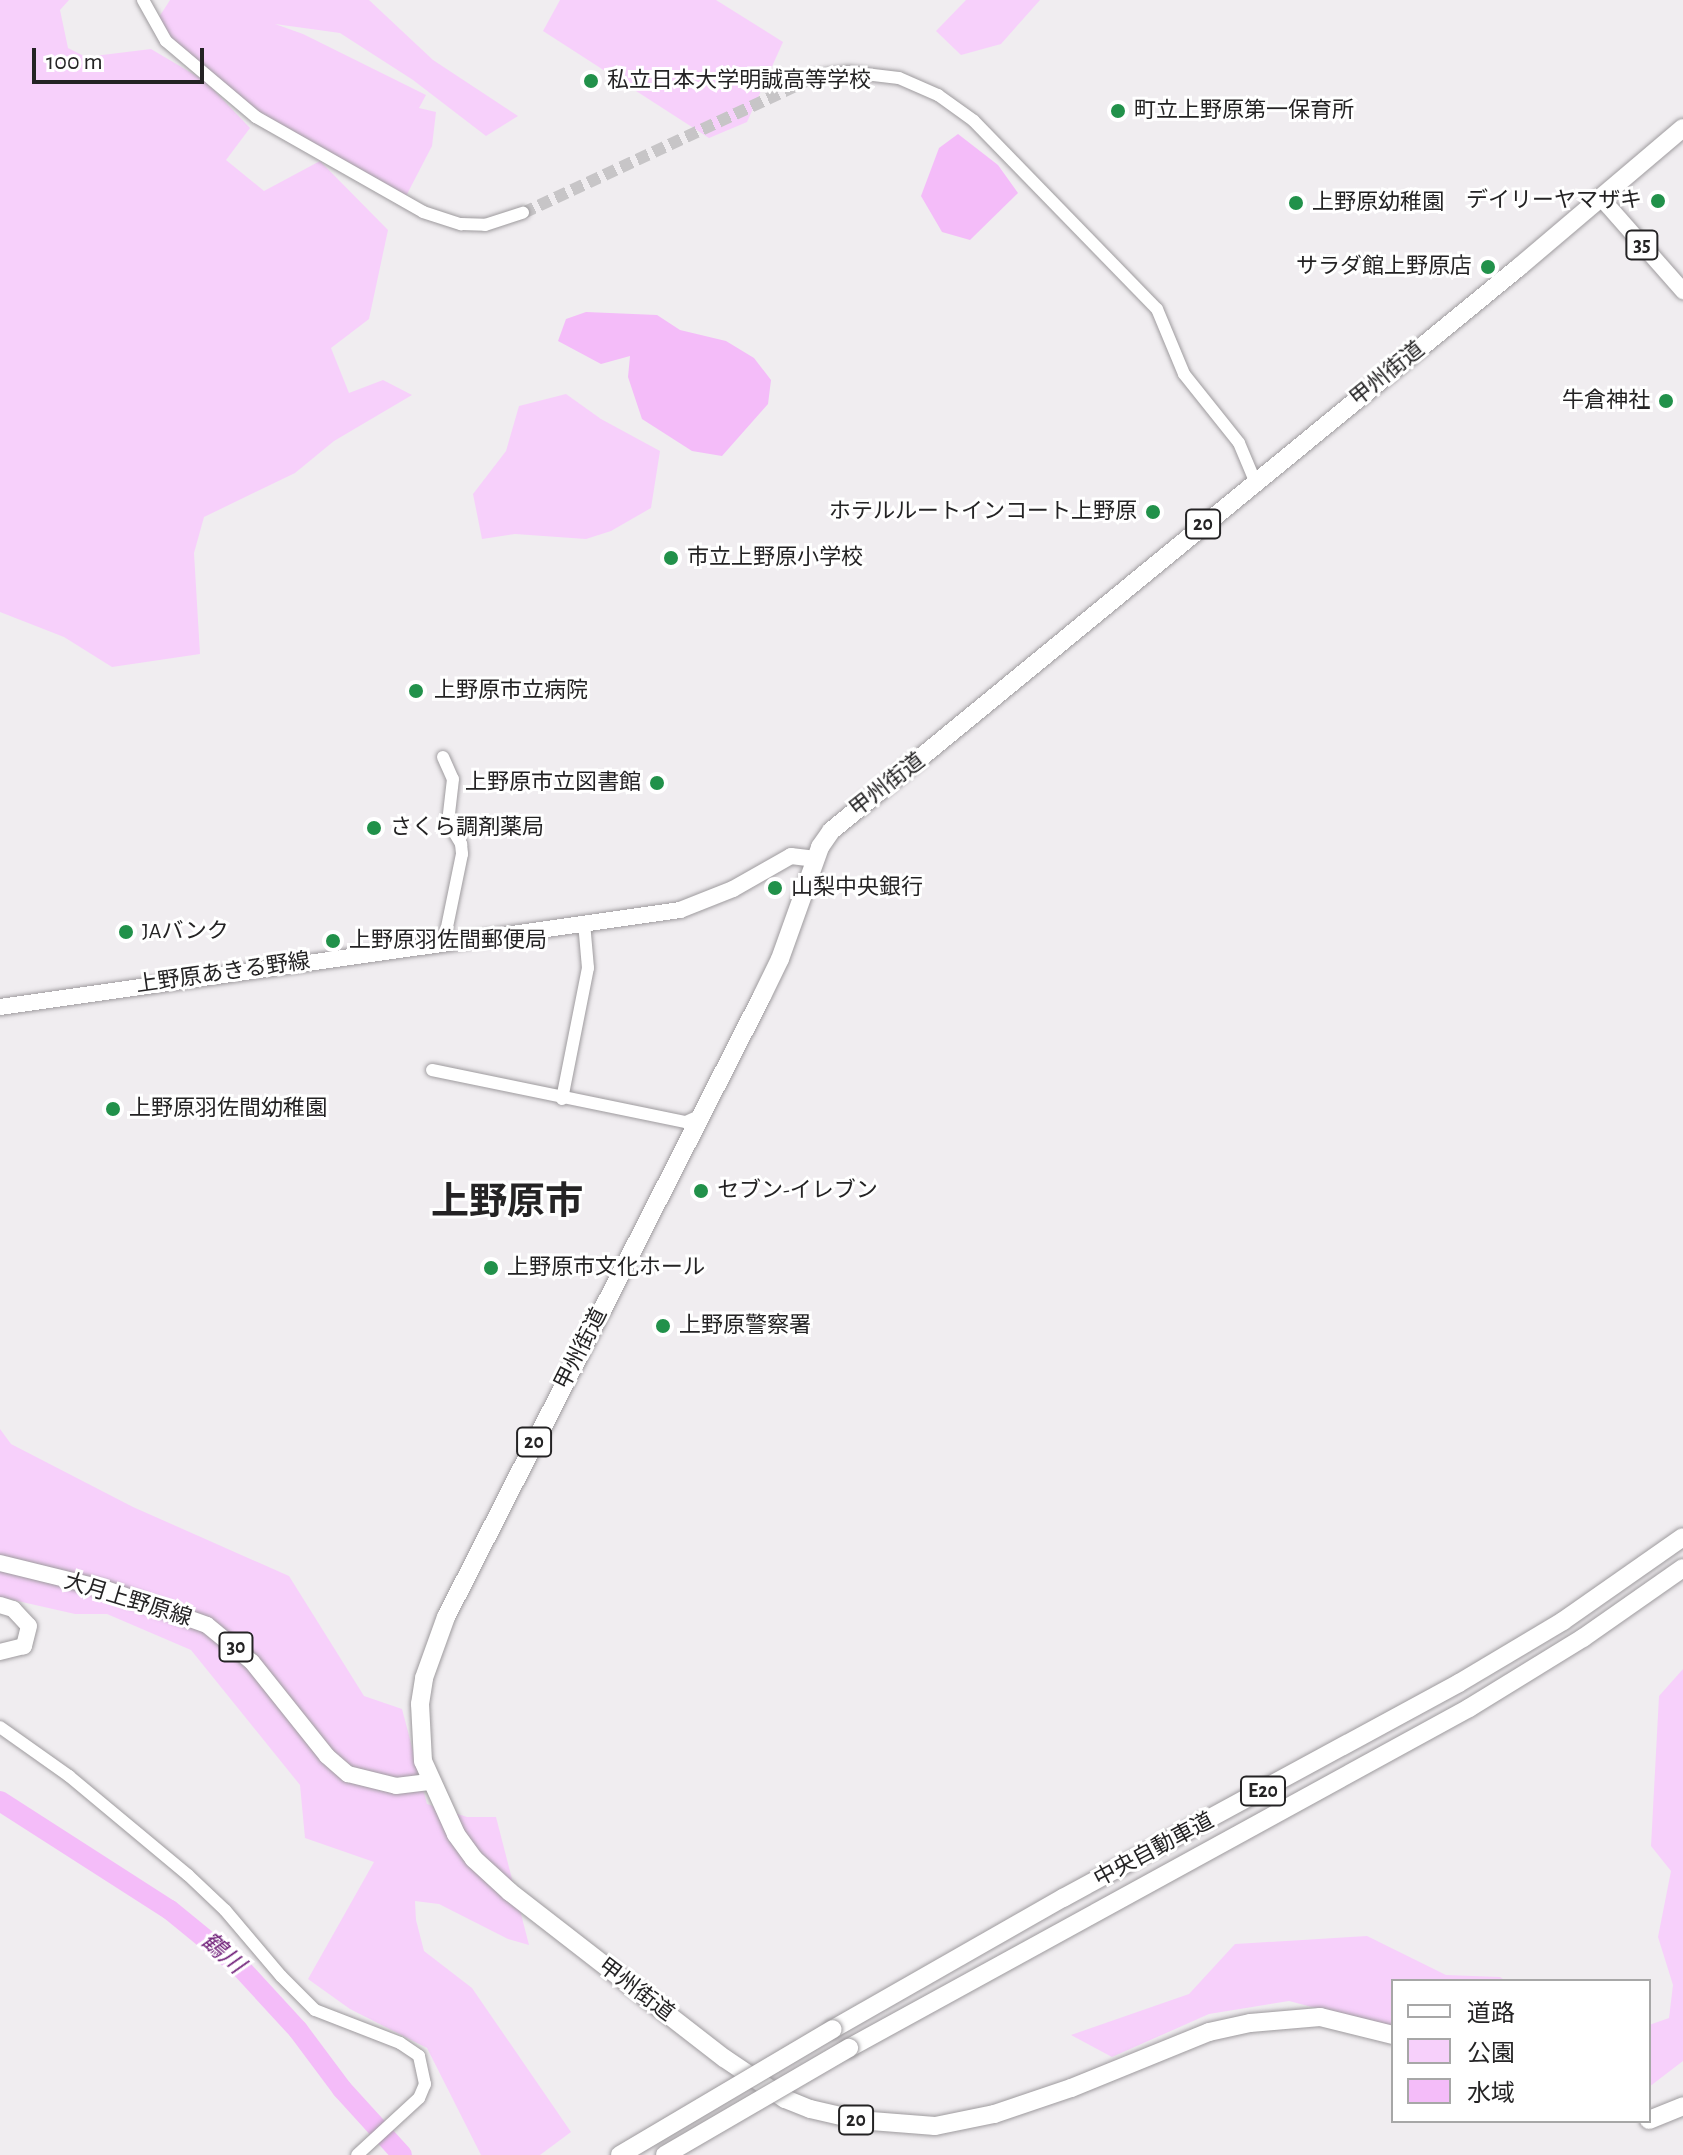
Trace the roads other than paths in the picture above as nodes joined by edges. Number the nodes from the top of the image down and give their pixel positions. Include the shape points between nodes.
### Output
1 (143, 0) edge
2 (817, 76) tunnel mouth
3 (1683, 128) edge
4 (1602, 199) junction
5 (523, 213) tunnel mouth
6 (1683, 291) edge
7 (1255, 481) junction
8 (443, 757) dead end
9 (816, 859) junction
10 (584, 922) junction
11 (444, 942) junction
12 (0, 1007) edge
13 (432, 1070) dead end
14 (562, 1099) junction
15 (699, 1116) junction
16 (1683, 1537) edge
17 (0, 1563) edge
18 (1683, 1568) edge
19 (0, 1605) edge
20 (0, 1652) edge
21 (0, 1727) edge
22 (429, 1782) junction
23 (1391, 2035) edge
24 (1683, 2106) edge
25 (1651, 2119) edge
26 (357, 2155) edge
27 (620, 2155) edge
28 (665, 2155) edge

1 - 5 street via 166,41 256,117 423,212 485,225
2 - 7 street via 848,72 899,78 938,95 974,121 1157,309 1184,374 1239,443
3 - 4 highway, 甲州街道 / 20
4 - 6 main road, 35
4 - 7 highway, 甲州街道 / 20
7 - 9 highway, 甲州街道 / 20 via 846,817 831,831
8 - 11 street via 453,779 448,822 462,854
9 - 10 main road, 上野原あきる野線 via 791,856 733,889 680,910
9 - 15 highway, 甲州街道 / 20 via 780,959
10 - 11 main road, 上野原あきる野線
10 - 14 street via 587,977
11 - 12 main road, 上野原あきる野線
13 - 14 street
14 - 15 street via 686,1122
15 - 22 highway, 甲州街道 / 20 via 433,1647 420,1704
16 - 27 highway, 中央自動車道 / E20, bridge via 1563,1621 1459,1683 1063,1898
17 - 22 main road, 大月上野原線 / 30 via 106,1589 207,1625 252,1662 338,1766 379,1784
18 - 28 highway, 中央自動車道 / E20, bridge via 1469,1708 849,2048
19 - 20 main road via 13,1609 29,1626 24,1646
21 - 26 street via 69,1776 188,1875 315,2010 400,2043 419,2056 425,2084 419,2098
22 - 23 highway, 甲州街道 / 20 via 474,1859 510,1892 724,2058 785,2099 810,2109 870,2122 935,2126 1007,2110 1209,2032 1250,2023 1320,2017
24 - 25 highway

